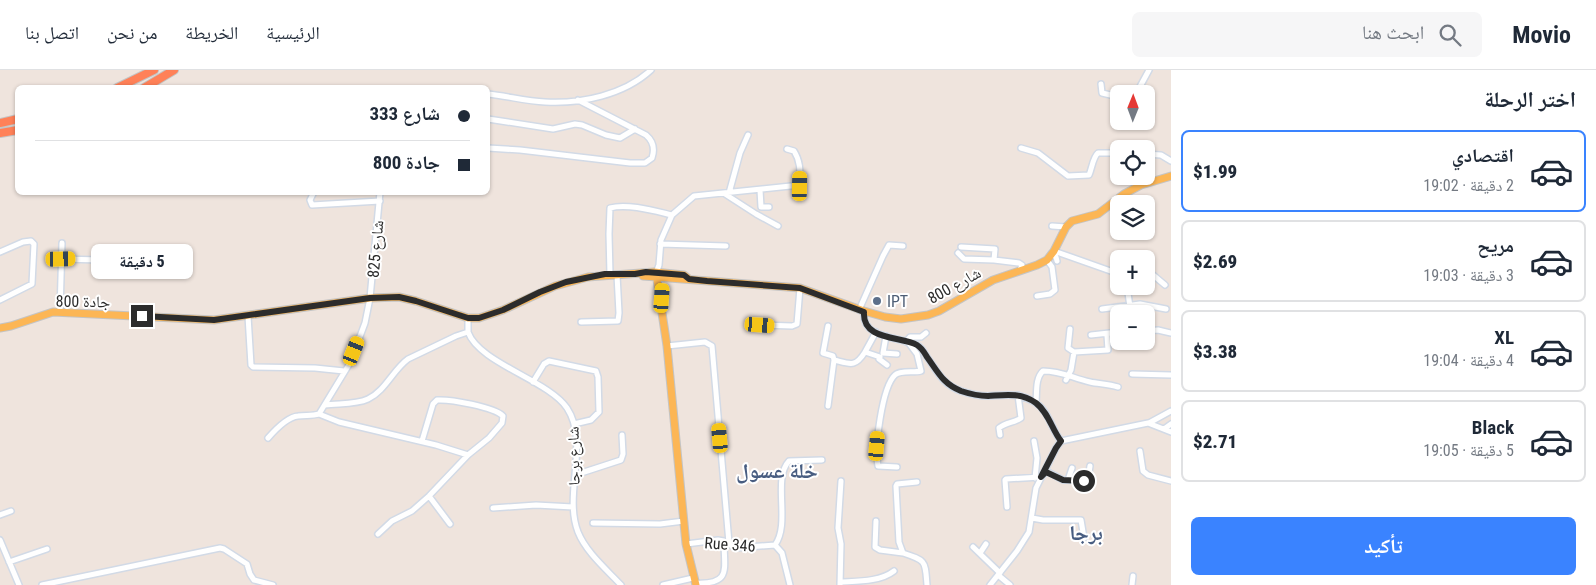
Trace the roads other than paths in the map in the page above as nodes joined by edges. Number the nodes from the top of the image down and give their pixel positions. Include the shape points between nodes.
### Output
1 (154, 70) edge
2 (174, 70) edge
3 (651, 70) edge
4 (1149, 70) edge
5 (1101, 84) dead end
6 (122, 85) edge
7 (149, 85) edge
8 (1141, 85) edge
9 (490, 94) edge
10 (1110, 95) edge
11 (578, 100) junction
12 (490, 119) edge
13 (15, 120) edge
14 (0, 123) edge
15 (636, 129) junction
16 (15, 130) edge
17 (0, 133) edge
18 (748, 135) dead end
19 (490, 148) edge
20 (1021, 148) dead end
21 (787, 150) dead end
22 (1110, 152) edge
23 (1155, 155) edge
24 (1171, 160) edge
25 (1171, 176) edge
26 (760, 190) junction
27 (727, 194) junction
28 (312, 195) edge
29 (380, 195) edge
30 (380, 201) junction
31 (769, 207) dead end
32 (672, 215) junction
33 (778, 226) dead end
34 (1052, 226) dead end
35 (1066, 227) junction
36 (62, 243) dead end
37 (660, 244) junction
38 (726, 246) dead end
39 (904, 246) dead end
40 (961, 247) dead end
41 (0, 252) edge
42 (958, 253) dead end
43 (1051, 255) junction
44 (61, 259) junction
45 (994, 260) junction
46 (1057, 261) dead end
47 (141, 262) dead end
48 (1020, 270) junction
49 (1110, 271) edge
50 (660, 273) junction
51 (614, 274) junction
52 (635, 274) joint
53 (1155, 277) edge
54 (1165, 285) dead end
55 (800, 288) junction
56 (1128, 295) edge
57 (1036, 296) dead end
58 (370, 298) junction
59 (0, 300) edge
60 (1130, 304) junction
61 (1102, 309) dead end
62 (1166, 309) dead end
63 (862, 310) junction
64 (60, 312) junction
65 (248, 316) junction
66 (468, 318) junction
67 (581, 322) dead end
68 (760, 325) dead end
69 (828, 326) dead end
70 (0, 328) edge
71 (1070, 329) dead end
72 (1155, 330) edge
73 (468, 332) junction
74 (876, 332) junction
75 (926, 333) dead end
76 (1109, 333) joint
77 (1171, 333) edge
78 (1091, 335) dead end
79 (886, 336) junction
80 (907, 342) junction
81 (667, 346) junction
82 (865, 352) junction
83 (1074, 352) junction
84 (897, 354) dead end
85 (882, 355) junction
86 (834, 360) junction
87 (887, 365) dead end
88 (344, 371) junction
89 (1132, 374) dead end
90 (1171, 375) edge
91 (1067, 378) junction
92 (533, 382) junction
93 (1118, 387) dead end
94 (1018, 395) junction
95 (1036, 403) junction
96 (324, 405) junction
97 (828, 406) dead end
98 (1171, 411) edge
99 (319, 414) junction
100 (1148, 423) junction
101 (574, 424) junction
102 (1171, 424) edge
103 (1167, 432) edge
104 (622, 435) dead end
105 (1000, 435) dead end
106 (268, 438) dead end
107 (422, 441) junction
108 (1061, 441) junction
109 (1034, 442) dead end
110 (1140, 451) dead end
111 (468, 455) junction
112 (822, 460) dead end
113 (1090, 466) dead end
114 (897, 467) dead end
115 (1072, 468) dead end
116 (575, 474) junction
117 (1038, 477) junction
118 (1068, 480) junction
119 (841, 481) dead end
120 (917, 482) dead end
121 (1171, 482) edge
122 (429, 496) junction
123 (573, 507) junction
124 (493, 508) dead end
125 (1007, 508) dead end
126 (11, 511) dead end
127 (0, 515) edge
128 (1032, 518) junction
129 (684, 521) junction
130 (876, 521) dead end
131 (593, 523) dead end
132 (450, 524) dead end
133 (378, 534) dead end
134 (1084, 538) dead end
135 (0, 540) edge
136 (726, 542) junction
137 (686, 544) junction
138 (986, 544) dead end
139 (775, 545) junction
140 (973, 547) dead end
141 (47, 549) dead end
142 (904, 553) junction
143 (980, 553) junction
144 (9, 562) junction
145 (894, 571) dead end
146 (999, 574) junction
147 (1134, 576) dead end
148 (694, 582) edge
149 (840, 584) edge
150 (18, 585) edge
151 (42, 585) edge
152 (274, 585) edge
153 (621, 585) edge
154 (662, 585) edge
155 (790, 585) edge
156 (926, 585) edge
157 (990, 585) edge
158 (1010, 585) edge
159 (1132, 585) edge

1 - 6 highway
2 - 7 highway
3 - 11 street via 621,90
4 - 8 street
5 - 10 street via 1102,93
9 - 11 street via 542,102
11 - 15 street
12 - 15 street via 553,129 582,125 620,138
13 - 14 highway
15 - 19 street via 646,135 654,149 652,158 645,163
16 - 17 highway
18 - 27 street
20 - 22 street via 1038,153 1068,176 1088,175 1094,157 1098,153
21 - 26 street via 794,151 797,156 800,186
23 - 24 street
25 - 35 main road via 1141,185 1098,214 1072,221
26 - 27 street
26 - 31 street via 761,207
27 - 32 street via 694,196
27 - 33 street
28 - 30 street via 312,205
29 - 30 street, شارع 825
30 - 58 street, شارع 825
32 - 37 street
32 - 51 street via 652,210 610,208 609,234
34 - 35 street
35 - 43 main road
36 - 44 street
37 - 38 street
37 - 50 street
39 - 63 street via 889,245
40 - 45 street via 995,249
41 - 59 street via 31,240 34,244 32,284
42 - 45 street via 964,259
43 - 46 street
43 - 48 main road, شارع 800 via 1037,265
43 - 49 street
43 - 57 street via 1055,290
44 - 47 street
44 - 64 street
45 - 48 street via 1019,263 1022,265
48 - 63 main road, شارع 800 via 985,283 928,315 901,319
50 - 52 main road, شارع 800
50 - 55 main road, شارع 800 via 684,275 689,279
50 - 81 main road
51 - 52 main road, جادة 800
51 - 66 main road, جادة 800 via 566,282 503,310
51 - 67 street via 618,321
53 - 54 street
55 - 63 main road, شارع 800
55 - 68 street via 797,324
56 - 60 street
58 - 65 main road, جادة 800
58 - 66 main road, جادة 800 via 399,297
58 - 88 street, شارع 825 via 365,323
60 - 61 street
60 - 62 street
63 - 74 street via 866,324
64 - 65 main road, جادة 800 via 193,320
64 - 70 main road, جادة 800
65 - 88 street via 253,367
66 - 73 street
69 - 86 street via 824,353 834,356
71 - 83 street via 1068,348
72 - 77 street
73 - 92 street, شارع برجا via 478,347
73 - 96 street via 402,363 368,399
74 - 79 street
74 - 82 street
75 - 80 street via 921,337 910,337
76 - 78 street
76 - 83 street via 1108,350
79 - 80 street
79 - 85 street
80 - 94 street via 919,346 946,383 954,388 977,395
80 - 114 street via 917,354 921,371 894,376 885,396 879,427 877,464
81 - 129 main road
81 - 136 street via 705,342 712,346
82 - 85 street
82 - 86 street via 853,364
83 - 91 street
84 - 85 street
85 - 87 street via 879,359
86 - 97 street
88 - 96 street, شارع 825
89 - 90 street
91 - 93 street
91 - 95 street via 1062,372 1043,371 1039,375
92 - 101 street, شارع برجا via 566,407
92 - 101 street via 549,361 596,371 599,412 591,420
94 - 95 street
94 - 105 street via 1021,418 1001,426
95 - 108 street via 1052,421
96 - 99 street, شارع 825
98 - 100 street
99 - 106 street via 294,417
99 - 107 street via 339,422
100 - 103 street
100 - 108 street
101 - 116 street, شارع برجا
102 - 103 street
104 - 116 street via 621,460
107 - 111 street
107 - 111 street via 437,400 501,413 500,426 484,444
108 - 117 street
109 - 117 street
110 - 121 street via 1143,471
111 - 122 street
112 - 139 street via 787,462 782,488 781,532
113 - 118 street via 1088,479
115 - 118 street
116 - 123 street, شارع برجا
117 - 118 street via 1048,472
117 - 125 street via 1005,480
117 - 128 street
119 - 149 street via 838,528
120 - 142 street via 896,486 899,542
122 - 132 street
122 - 133 street
123 - 124 street
123 - 153 street, شارع برجا via 579,533 591,552
126 - 127 street
128 - 134 street via 1081,520
128 - 146 street via 1026,538
129 - 131 street
129 - 137 main road
130 - 142 street via 875,547
135 - 144 street
136 - 137 street, Rue 346 via 709,540
136 - 139 street, Rue 346 via 735,548
136 - 148 street via 722,578 715,583
137 - 148 main road
138 - 143 street
139 - 155 street via 784,558
140 - 143 street
141 - 144 street
142 - 156 street via 922,559
143 - 146 street
144 - 150 street
145 - 149 street via 888,576
146 - 157 street
146 - 158 street
147 - 159 street
148 - 154 street
151 - 152 street via 222,548 247,564 254,580

